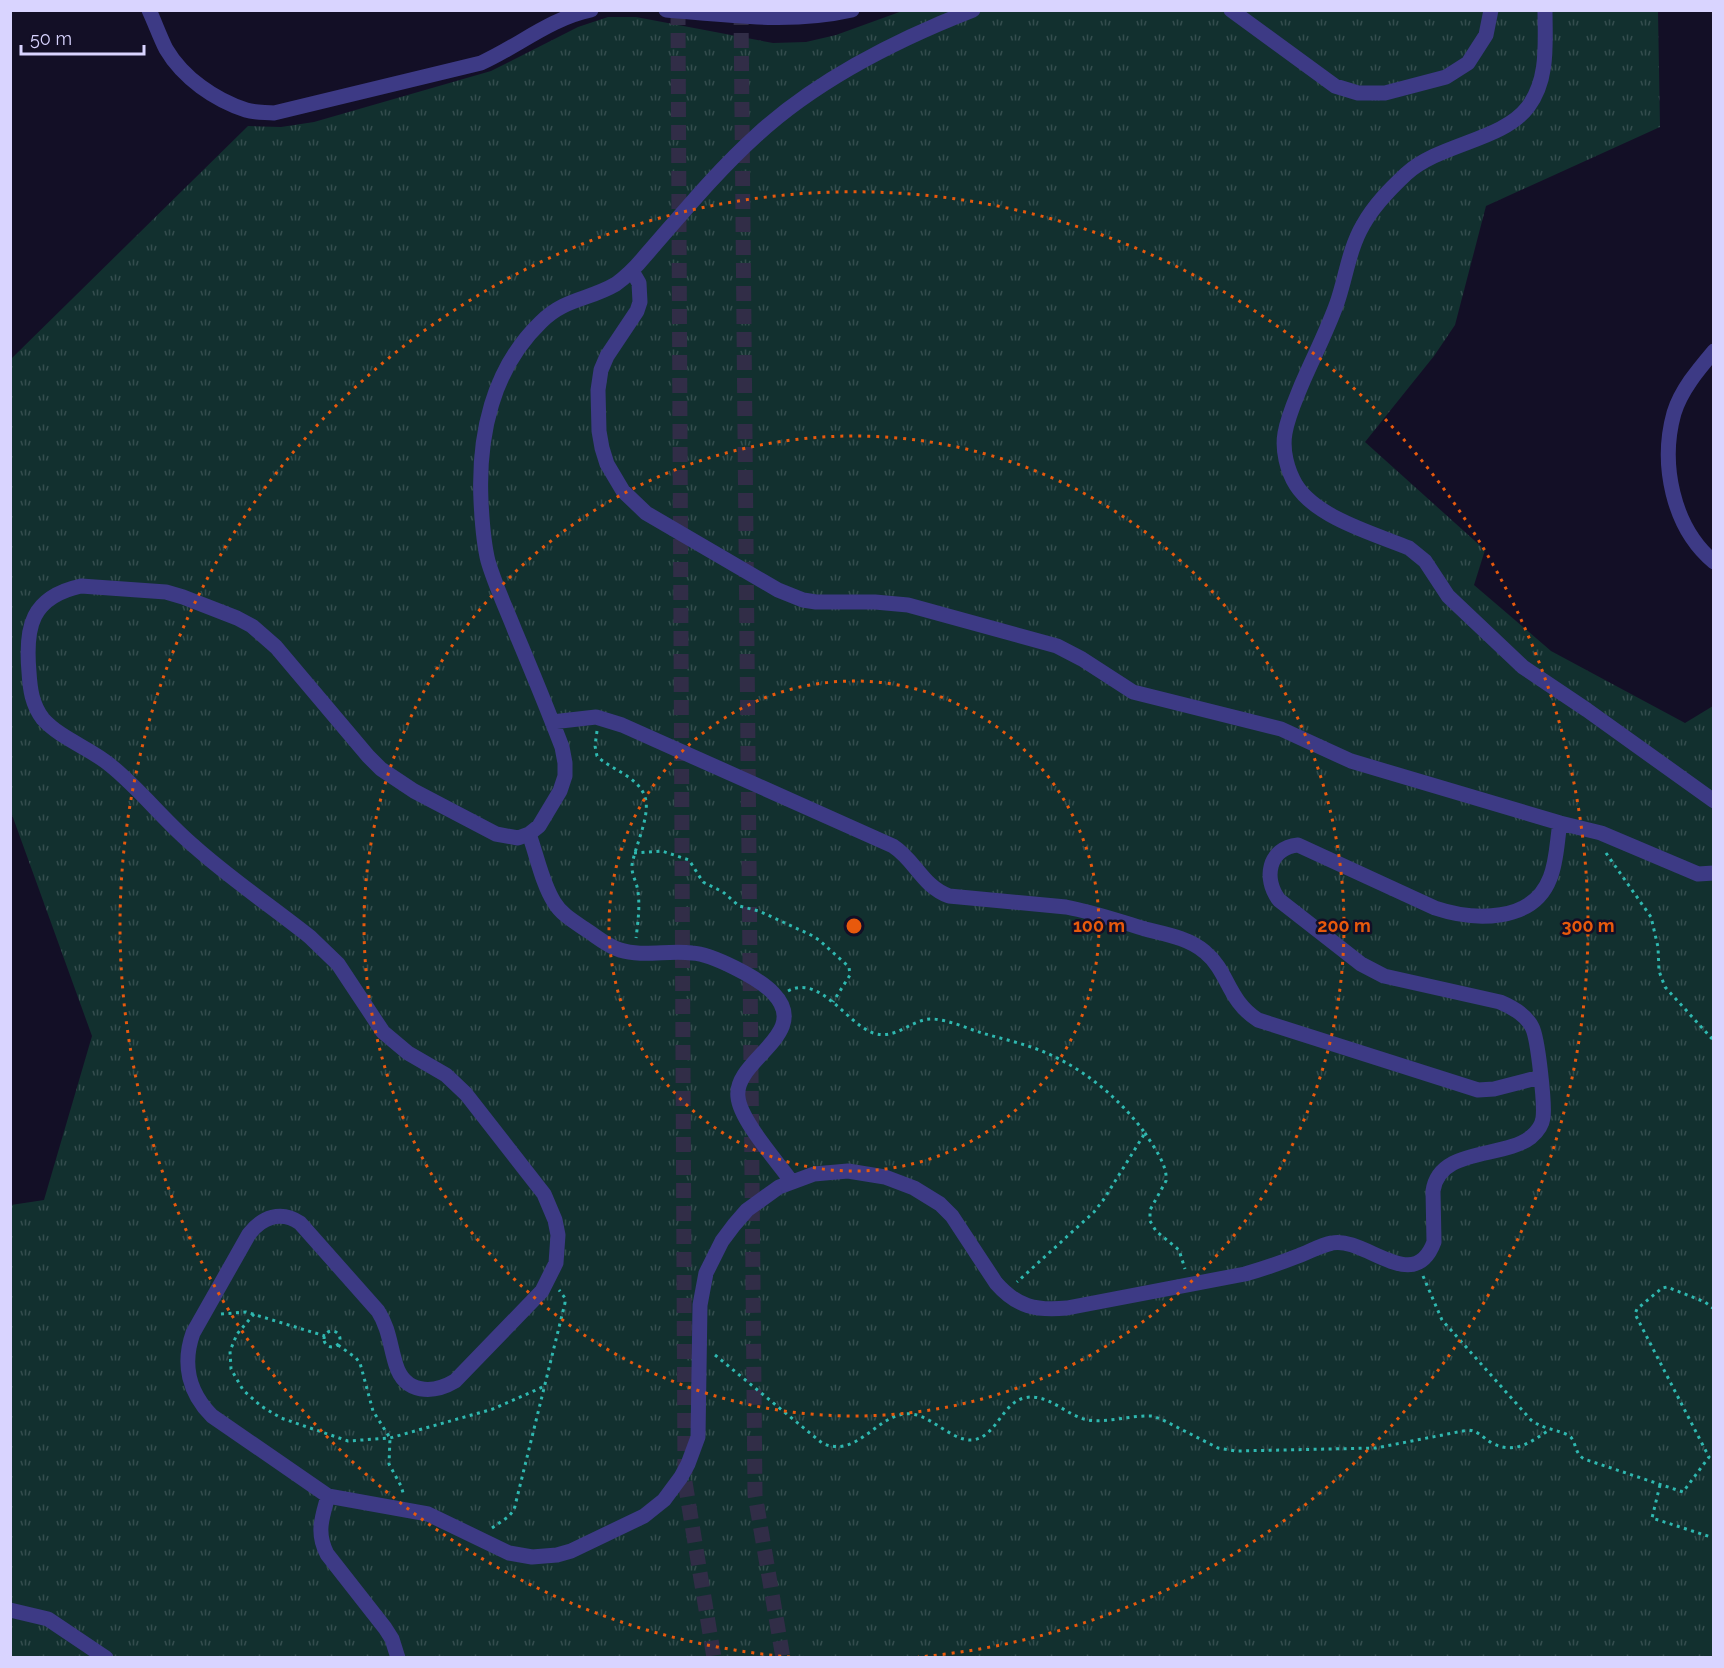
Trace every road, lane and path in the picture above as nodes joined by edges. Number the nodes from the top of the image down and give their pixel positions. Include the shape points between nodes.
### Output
1 (150, 10) edge
2 (591, 10) edge
3 (666, 10) edge
4 (852, 10) edge
5 (973, 10) edge
6 (1231, 10) edge
7 (1491, 10) edge
8 (1545, 10) edge
9 (632, 272) junction
10 (1713, 351) edge
11 (1713, 562) edge
12 (600, 718) junction
13 (552, 722) junction
14 (1713, 801) edge
15 (1560, 823) junction
16 (1589, 830) junction
17 (529, 834) junction
18 (634, 853) junction
19 (1713, 873) edge
20 (634, 951) junction
21 (776, 998) junction
22 (833, 1002) junction
23 (1713, 1041) edge
24 (1540, 1077) junction
25 (1145, 1133) junction
26 (791, 1181) junction
27 (1418, 1262) junction
28 (547, 1282) junction
29 (1188, 1285) junction
30 (1005, 1293) junction
31 (1713, 1309) edge
32 (254, 1314) junction
33 (201, 1317) junction
34 (325, 1336) junction
35 (699, 1342) junction
36 (338, 1345) junction
37 (545, 1386) junction
38 (1549, 1430) junction
39 (390, 1438) junction
40 (1660, 1485) junction
41 (328, 1496) junction
42 (406, 1510) junction
43 (478, 1538) junction
44 (1713, 1538) edge
45 (10, 1610) edge
46 (106, 1658) edge
47 (398, 1658) edge

1 - 2 street via 166,49 180,69 201,87 248,111 274,113 481,63 562,20
3 - 4 street via 795,18
5 - 9 street via 880,51 783,112 732,159
6 - 7 street via 1335,86 1358,93 1385,93 1446,77 1468,63 1486,35
8 - 14 street via 1545,61 1529,106 1506,125 1432,156 1409,171 1375,206 1362,227 1337,302 1289,414 1284,453 1296,486 1321,509 1418,554 1448,596 1523,667
9 - 13 street via 604,290 566,303 530,333 500,380 483,438 481,499 487,559
9 - 15 street via 639,284 640,302 601,370 599,431 614,479 658,522 778,590 803,600 908,605 1050,644 1140,695 1281,729 1351,761
10 - 11 street via 1690,381 1674,412 1668,452 1672,490 1684,525
12 - 13 street
12 - 18 path via 597,756 631,778 645,797 646,813
12 - 24 street via 622,724 892,846 907,857 932,888 949,896 1083,910 1189,943 1214,962 1238,1003 1258,1020 1472,1089 1494,1089
13 - 17 street via 562,747 565,776 547,815
15 - 16 street
15 - 24 street via 1553,869 1545,887 1531,903 1507,915 1448,912 1298,845 1282,850 1269,875 1272,891 1286,907 1373,972 1500,1002 1518,1011 1535,1033
16 - 19 street via 1698,873
16 - 23 path via 1651,917 1665,987
17 - 20 street via 549,892 561,911 611,946
17 - 28 street via 518,838 496,834 381,770 276,646 237,618 166,592 81,586 67,589 46,602 31,622 27,646 30,688 44,719 110,765 197,849 318,944 343,970 383,1032 457,1084 480,1112 551,1206 558,1250
18 - 20 path via 632,870 639,905
18 - 22 path via 656,851 686,858 703,882 739,906 759,911 819,940 849,967 850,975
20 - 21 street via 693,952 717,959 762,984
21 - 22 path via 802,986
21 - 26 street via 782,1006 780,1030 743,1075 737,1095 743,1115
22 - 25 path via 864,1028 879,1034 895,1033 931,1019 1043,1052 1103,1089
24 - 27 street via 1543,1116 1531,1137 1448,1165 1437,1176 1432,1191 1434,1242
25 - 29 path via 1167,1176 1150,1210 1150,1221 1155,1231 1181,1254
25 - 30 path via 1094,1212
26 - 30 street via 848,1171 885,1177 914,1188 952,1216
26 - 35 street via 747,1210 722,1241 701,1289
27 - 29 street via 1400,1264 1350,1243 1333,1243 1245,1274
27 - 38 path via 1442,1320 1523,1413
28 - 33 street via 531,1304 455,1381 432,1390 420,1389 403,1378 378,1311 300,1223 286,1217 270,1217 255,1227
28 - 37 path via 565,1298
29 - 30 street via 1051,1310 1024,1305
31 - 40 path via 1667,1287 1636,1308 1635,1314 1709,1457 1683,1492
32 - 33 path via 239,1311
32 - 34 path
32 - 39 path via 232,1342 229,1359 236,1381 251,1399 281,1418 348,1441
33 - 41 street via 187,1357 191,1383 203,1407
34 - 36 path via 328,1346
34 - 36 path via 330,1331 338,1333
35 - 38 path via 822,1443 837,1447 855,1442 905,1414 921,1417 963,1438 979,1438 1014,1403 1027,1397 1036,1397 1087,1420 1152,1416 1218,1448 1236,1451 1376,1448 1468,1430 1499,1446 1517,1448
35 - 43 street via 696,1443 681,1477 655,1509 556,1555 520,1555
36 - 39 path via 358,1360 373,1411
37 - 39 path via 493,1409
37 - 43 path via 514,1510
38 - 40 path via 1573,1440 1577,1453 1584,1459
39 - 42 path via 389,1464 401,1486
40 - 44 path via 1652,1518
41 - 42 street
41 - 47 street via 319,1529 322,1545 385,1628
42 - 43 street via 440,1518
45 - 46 street via 48,1619

